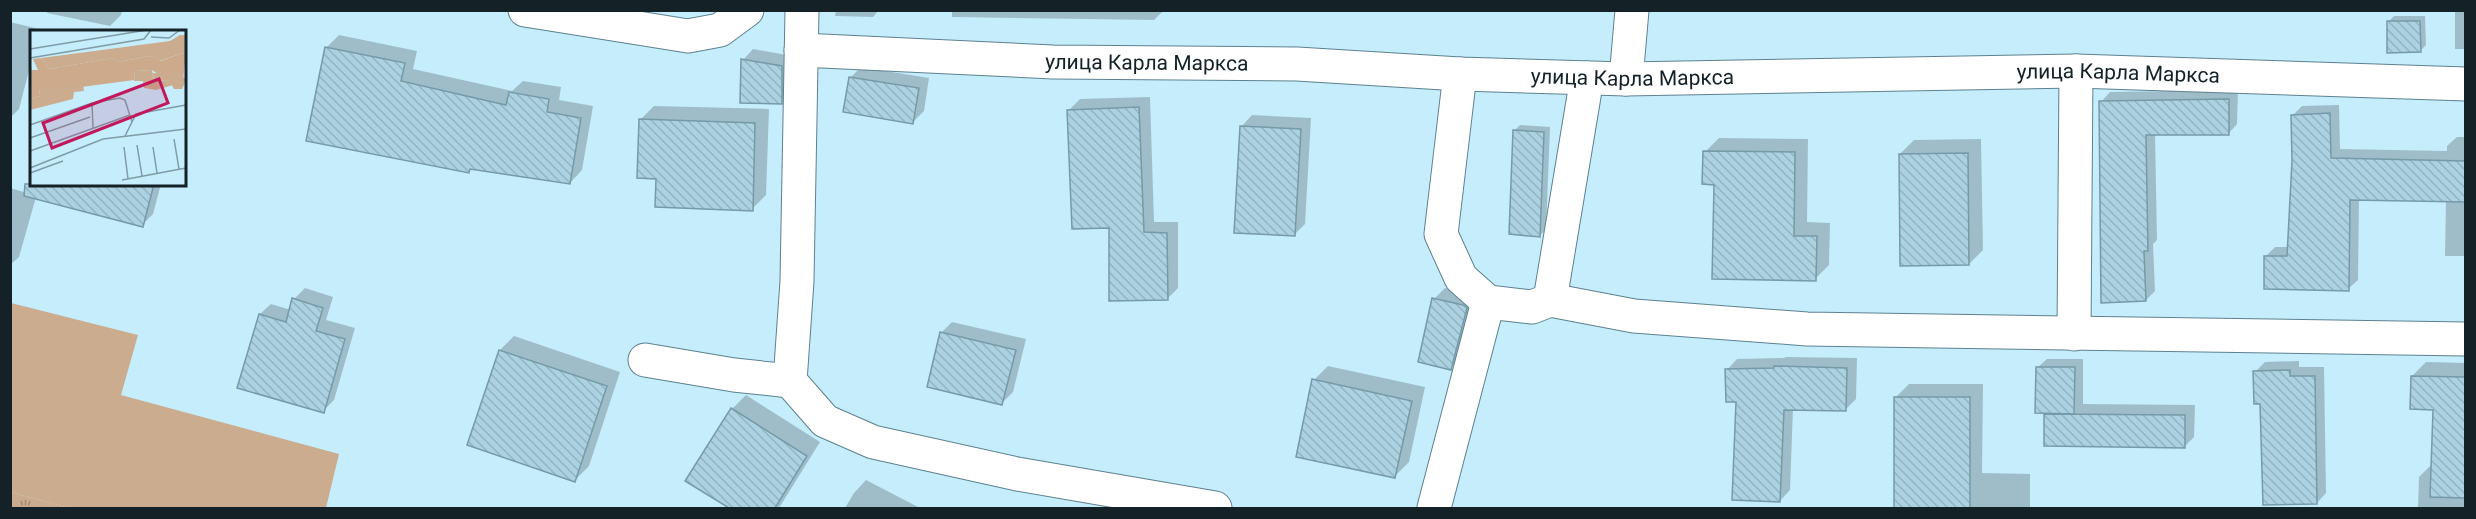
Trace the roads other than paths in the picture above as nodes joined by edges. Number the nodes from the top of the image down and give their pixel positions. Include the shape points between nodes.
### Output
1 (525, 10) edge
2 (747, 10) edge
3 (802, 10) edge
4 (1632, 10) edge
5 (801, 50) junction
6 (2076, 71) junction
7 (1460, 74) junction
8 (1587, 78) junction
9 (1626, 79) junction
10 (2466, 84) edge
11 (1550, 300) junction
12 (1488, 302) junction
13 (2074, 334) junction
14 (2466, 339) edge
15 (645, 360) dead end
16 (790, 381) junction
17 (1215, 508) edge
18 (1434, 508) edge

1 - 2 street via 688,36 720,30
3 - 5 street
4 - 9 street
5 - 7 street, улица Карла Маркса via 1053,62 1297,64
5 - 16 street via 797,281
6 - 9 street, улица Карла Маркса
6 - 10 street, улица Карла Маркса
6 - 13 street
7 - 8 street, улица Карла Маркса
7 - 12 street via 1441,234 1461,278
8 - 9 street, улица Карла Маркса
8 - 11 street
11 - 12 street via 1532,307
11 - 13 street via 1634,316 1807,329
12 - 18 street
13 - 14 street
15 - 16 street
16 - 17 street via 825,421 873,442 1017,474

